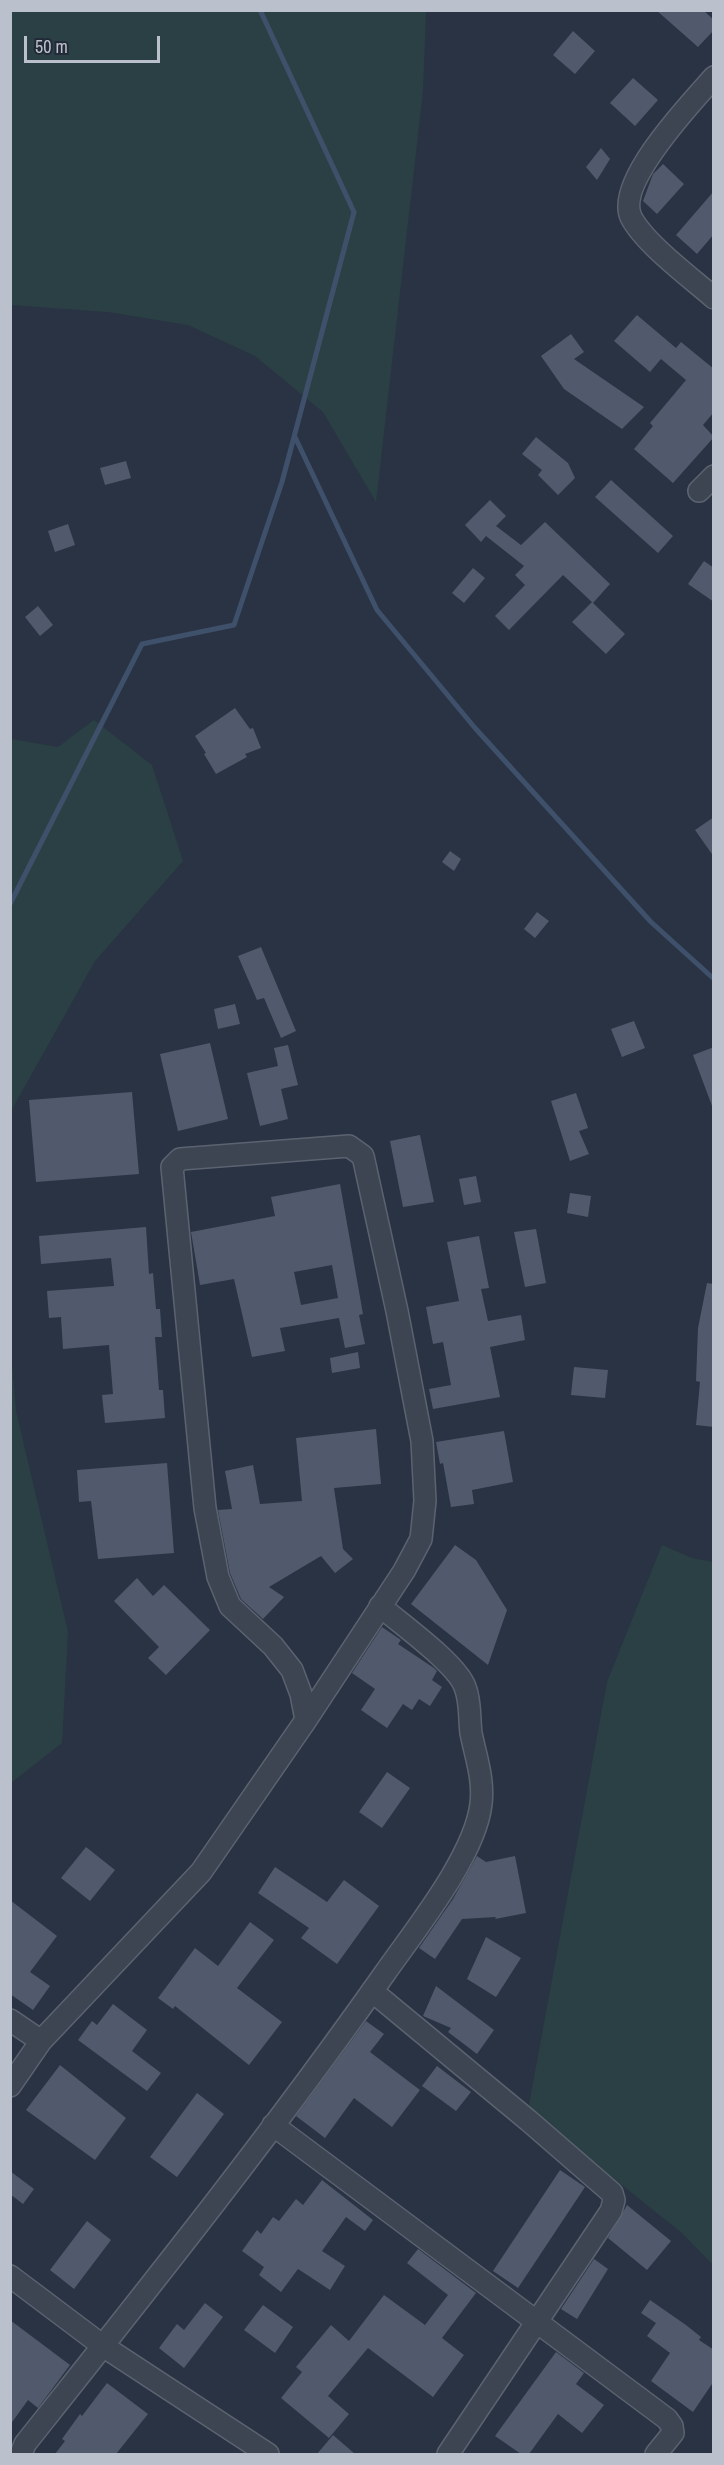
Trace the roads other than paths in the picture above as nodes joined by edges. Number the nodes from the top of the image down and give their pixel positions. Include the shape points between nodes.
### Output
1 (714, 77) edge
2 (714, 298) edge
3 (714, 476) edge
4 (699, 491) dead end
5 (380, 1606) junction
6 (306, 1720) junction
7 (372, 1991) junction
8 (10, 2020) edge
9 (41, 2041) junction
10 (10, 2086) edge
11 (273, 2125) junction
12 (10, 2276) edge
13 (539, 2322) junction
14 (103, 2346) junction
15 (21, 2454) edge
16 (268, 2454) edge
17 (448, 2454) edge
18 (656, 2454) edge

1 - 2 street via 655,145 629,203 630,214 642,233
3 - 4 street
5 - 6 street
5 - 6 street via 421,1539 425,1501 422,1441 363,1156 349,1146 180,1159 172,1167 205,1508 218,1577 230,1606 273,1646 292,1670
5 - 7 street via 456,1671 465,1686 480,1769 481,1802 477,1824 441,1893
6 - 9 street via 201,1872
7 - 11 street
7 - 13 street via 612,2193 611,2211
8 - 9 street
9 - 10 street
11 - 13 street
11 - 14 street
12 - 14 street
13 - 17 street
13 - 18 street via 667,2419 673,2433
14 - 15 street
14 - 16 street

